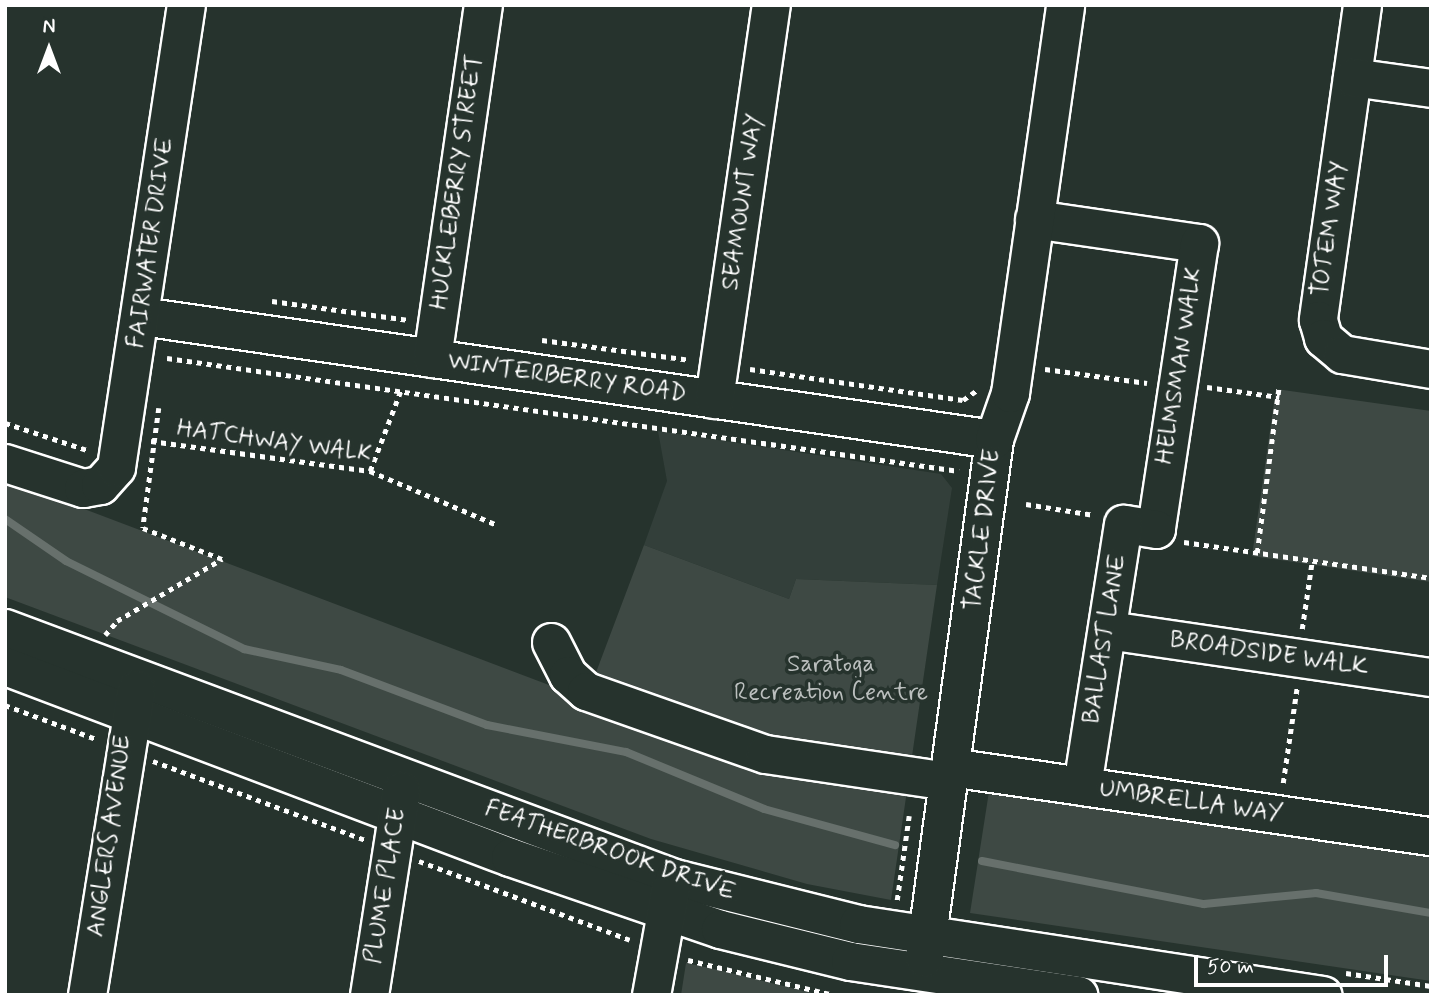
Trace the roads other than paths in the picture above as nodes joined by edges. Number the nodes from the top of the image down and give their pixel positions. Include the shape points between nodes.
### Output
1 (186, 5) edge
2 (483, 5) edge
3 (771, 5) edge
4 (1065, 5) edge
5 (1362, 5) edge
6 (1352, 77) junction
7 (1431, 88) edge
8 (1034, 219) junction
9 (141, 316) junction
10 (419, 356) junction
11 (1431, 369) edge
12 (714, 399) junction
13 (994, 439) junction
14 (5, 463) edge
15 (1140, 526) joint
16 (5, 628) edge
17 (1108, 630) junction
18 (551, 642) dead end
19 (5, 666) edge
20 (1431, 677) edge
21 (134, 695) junction
22 (938, 775) junction
23 (404, 778) junction
24 (1082, 786) junction
25 (396, 814) junction
26 (1431, 836) edge
27 (669, 894) junction
28 (917, 918) junction
29 (922, 973) junction
30 (1328, 983) edge
31 (1216, 987) edge
32 (87, 995) edge
33 (369, 995) edge
34 (651, 995) edge
35 (1078, 995) edge

1 - 9 street, FAIRWATER DRIVE
2 - 10 street, HUCKLEBERRY STREET
3 - 12 street, SEAMOUNT WAY
4 - 8 street, TACKLE DRIVE
5 - 6 street, TOTEM WAY
6 - 7 street
6 - 11 street, TOTEM WAY via 1319,328 1342,354
8 - 13 street, TACKLE DRIVE via 1010,393
8 - 15 street, HELMSMAN WALK via 1199,243
9 - 10 street, WINTERBERRY ROAD
9 - 14 street, FAIRWATER DRIVE via 126,457 93,487 73,487
10 - 12 street, WINTERBERRY ROAD
12 - 13 street, WINTERBERRY ROAD
13 - 22 street, TACKLE DRIVE
15 - 17 street, BALLAST LANE
16 - 21 street, FEATHERBROOK DRIVE
17 - 20 street, BROADSIDE WALK
17 - 24 street, BALLAST LANE
18 - 22 street, UMBRELLA WAY via 568,675 586,691 765,754
19 - 21 street, FEATHERBROOK DRIVE
21 - 23 street, FEATHERBROOK DRIVE
21 - 25 street, FEATHERBROOK DRIVE
21 - 32 street, ANGLERS AVENUE
22 - 24 street, UMBRELLA WAY
22 - 28 street, TACKLE DRIVE
23 - 25 street, PLUME PLACE
23 - 27 street, FEATHERBROOK DRIVE
24 - 26 street, UMBRELLA WAY
25 - 27 street, FEATHERBROOK DRIVE
25 - 33 street, PLUME PLACE
27 - 28 street, FEATHERBROOK DRIVE via 812,914
27 - 29 street, FEATHERBROOK DRIVE via 782,946
27 - 34 street
28 - 29 street, TACKLE DRIVE
28 - 31 street, FEATHERBROOK DRIVE
29 - 35 street, FEATHERBROOK DRIVE
30 - 31 street, FEATHERBROOK DRIVE

